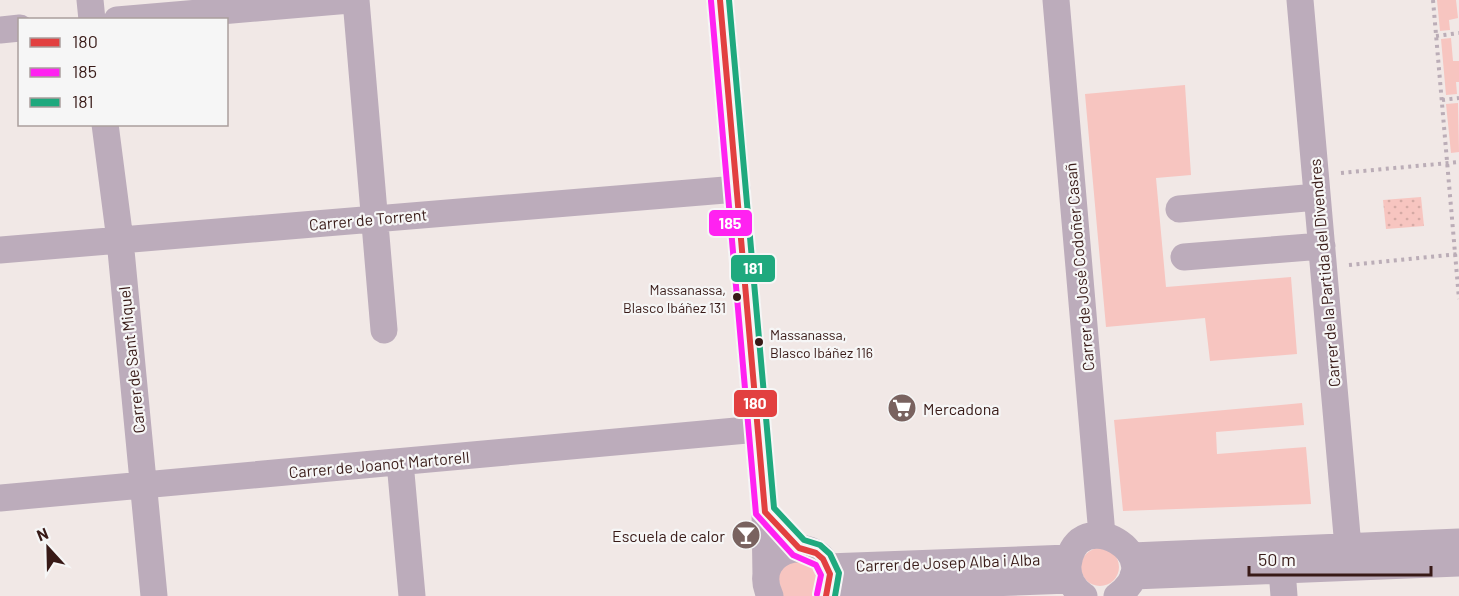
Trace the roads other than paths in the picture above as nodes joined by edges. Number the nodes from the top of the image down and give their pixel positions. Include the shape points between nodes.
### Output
1 (90, 0) edge
2 (350, 0) edge
3 (356, 0) edge
4 (720, 0) edge
5 (1056, 0) edge
6 (1300, 0) edge
7 (233, 5) edge
8 (92, 18) edge
9 (132, 18) edge
10 (18, 28) edge
11 (0, 30) edge
12 (105, 126) edge
13 (736, 189) junction
14 (1317, 197) junction
15 (1179, 209) dead end
16 (373, 218) junction
17 (120, 240) junction
18 (1322, 246) junction
19 (0, 250) edge
20 (1184, 257) dead end
21 (384, 330) dead end
22 (758, 429) junction
23 (400, 462) junction
24 (143, 485) junction
25 (0, 498) edge
26 (765, 512) junction
27 (1102, 535) junction
28 (1459, 542) edge
29 (1348, 547) junction
30 (799, 548) junction
31 (1459, 562) edge
32 (1127, 576) edge
33 (1075, 578) edge
34 (1283, 583) edge
35 (827, 584) edge
36 (768, 591) edge
37 (154, 596) edge
38 (412, 596) edge

1 - 8 street
2 - 7 street
3 - 16 street
4 - 13 street
5 - 27 street, Carrer de José Codoñer Casañ
6 - 14 street, Carrer de la Partida del Divendres
7 - 9 street
10 - 11 street
12 - 17 street, Carrer de Sant Miquel
13 - 16 street, Carrer de Torrent
13 - 22 street
14 - 15 street
14 - 18 street, Carrer de la Partida del Divendres
16 - 17 street, Carrer de Torrent
16 - 21 street
17 - 19 street, Carrer de Torrent
17 - 24 street, Carrer de Sant Miquel
18 - 20 street
18 - 29 street, Carrer de la Partida del Divendres
22 - 23 street, Carrer de Joanot Martorell
22 - 26 street
23 - 24 street, Carrer de Joanot Martorell
23 - 38 street
24 - 25 street, Carrer de Joanot Martorell
24 - 37 street, Carrer de Sant Miquel
26 - 30 street
26 - 36 street
27 - 32 street via 1120,541
27 - 33 street via 1074,548
28 - 29 street
29 - 32 street
30 - 35 street via 816,553
30 - 36 street via 780,553 768,568
31 - 34 street
32 - 34 street
33 - 35 street, Carrer de Josep Alba i Alba

